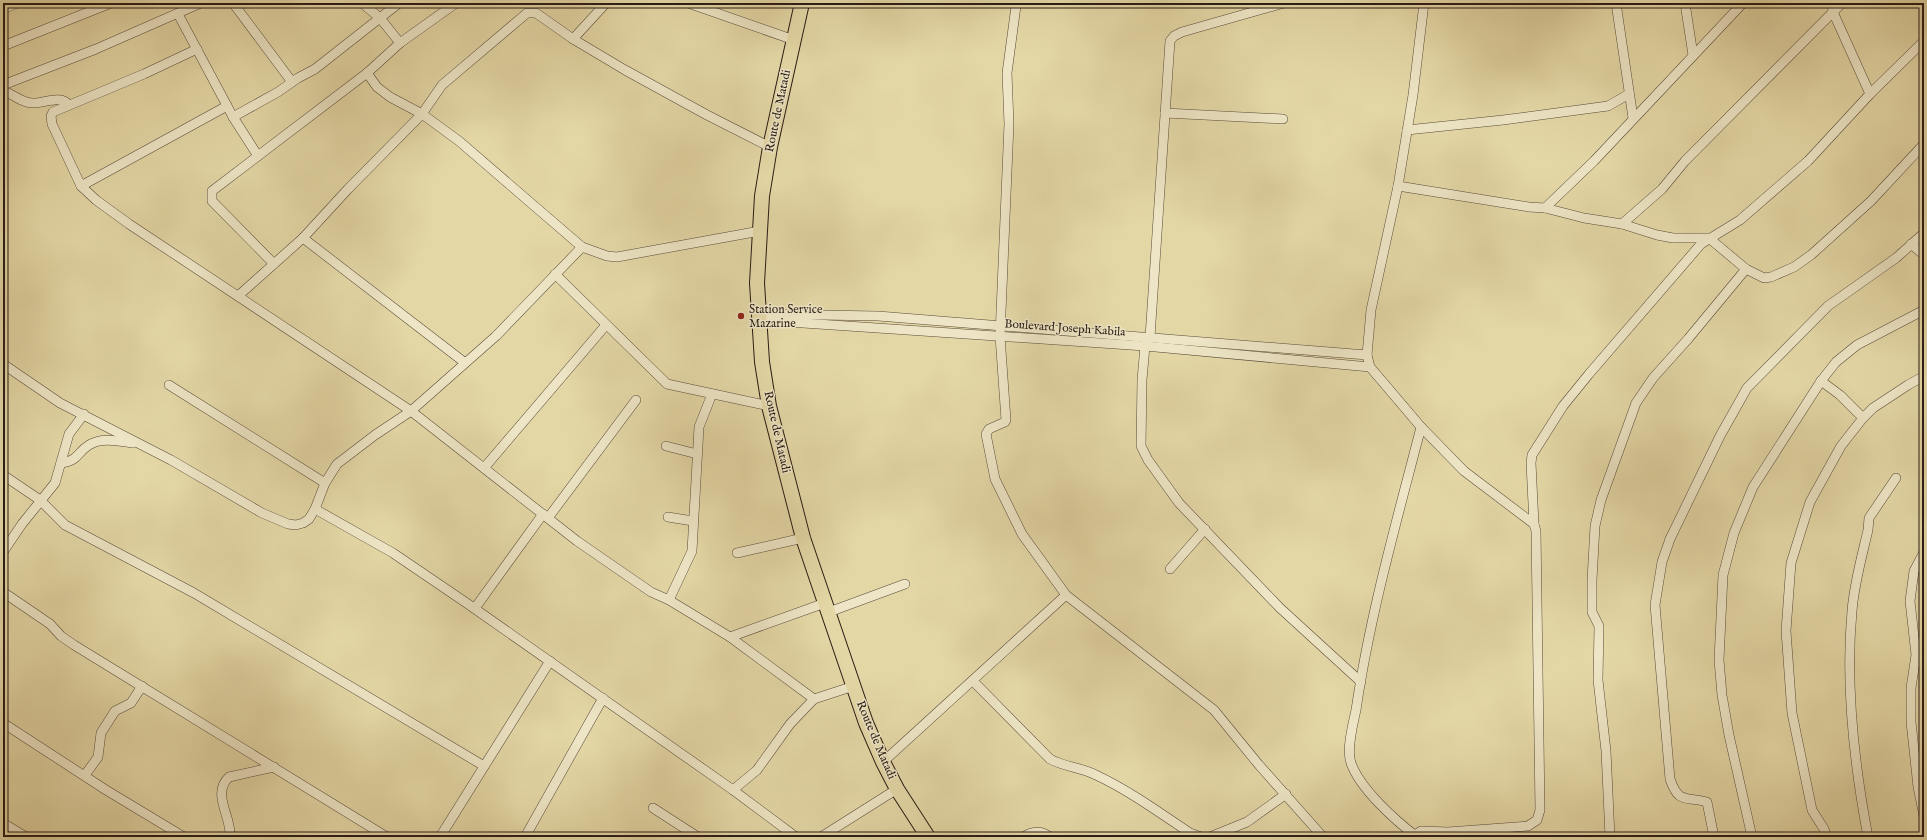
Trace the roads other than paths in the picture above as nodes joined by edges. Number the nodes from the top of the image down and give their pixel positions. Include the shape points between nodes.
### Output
1 (17, 3) edge
2 (110, 3) edge
3 (201, 3) edge
4 (233, 3) edge
5 (362, 3) edge
6 (399, 3) edge
7 (456, 3) edge
8 (606, 3) edge
9 (688, 3) edge
10 (802, 3) edge
11 (1284, 3) edge
12 (1424, 3) edge
13 (1616, 3) edge
14 (1685, 3) edge
15 (1743, 3) edge
16 (1842, 3) edge
17 (1014, 4) edge
18 (1262, 6) edge
19 (1832, 8) edge
20 (3, 9) edge
21 (178, 14) junction
22 (380, 18) junction
23 (573, 39) junction
24 (794, 40) junction
25 (1924, 41) edge
26 (400, 43) junction
27 (3, 46) edge
28 (197, 48) junction
29 (1693, 55) junction
30 (367, 73) junction
31 (292, 82) junction
32 (3, 86) edge
33 (3, 90) edge
34 (1629, 94) junction
35 (1870, 94) junction
36 (69, 105) junction
37 (227, 106) junction
38 (1165, 113) junction
39 (422, 114) junction
40 (233, 117) junction
41 (1633, 118) junction
42 (1283, 119) dead end
43 (1407, 130) junction
44 (1924, 144) edge
45 (770, 147) junction
46 (258, 156) junction
47 (81, 186) junction
48 (1398, 186) junction
49 (1545, 208) junction
50 (1622, 224) junction
51 (760, 231) junction
52 (1924, 233) edge
53 (303, 238) junction
54 (1709, 238) junction
55 (1911, 244) junction
56 (582, 247) junction
57 (1924, 255) edge
58 (273, 263) junction
59 (1746, 269) junction
60 (555, 274) junction
61 (238, 296) junction
62 (1924, 310) edge
63 (758, 317) junction
64 (606, 325) junction
65 (1001, 331) junction
66 (1150, 337) junction
67 (1145, 346) junction
68 (1367, 355) junction
69 (464, 362) junction
70 (3, 364) edge
71 (1370, 367) junction
72 (1924, 376) edge
73 (1822, 380) junction
74 (169, 385) dead end
75 (712, 394) junction
76 (636, 400) dead end
77 (769, 406) junction
78 (411, 411) junction
79 (84, 414) junction
80 (1863, 418) junction
81 (1421, 426) junction
82 (136, 443) junction
83 (666, 446) dead end
84 (697, 454) junction
85 (61, 463) junction
86 (484, 468) junction
87 (3, 475) edge
88 (1896, 478) dead end
89 (325, 484) junction
90 (40, 500) junction
91 (315, 509) junction
92 (545, 516) junction
93 (668, 517) dead end
94 (692, 521) junction
95 (1534, 524) junction
96 (1205, 529) junction
97 (803, 538) junction
98 (3, 552) edge
99 (1924, 552) edge
100 (737, 553) dead end
101 (1170, 569) dead end
102 (906, 584) dead end
103 (3, 592) edge
104 (1066, 595) junction
105 (669, 600) junction
106 (827, 607) junction
107 (475, 608) junction
108 (730, 637) junction
109 (550, 661) junction
110 (972, 681) junction
111 (1361, 682) junction
112 (142, 686) junction
113 (854, 686) junction
114 (603, 698) junction
115 (814, 699) junction
116 (3, 723) edge
117 (883, 762) junction
118 (484, 766) junction
119 (274, 767) junction
120 (85, 775) junction
121 (897, 789) junction
122 (733, 790) junction
123 (1286, 794) junction
124 (653, 808) dead end
125 (1924, 816) edge
126 (3, 823) edge
127 (793, 836) edge
128 (1415, 836) edge
129 (26, 837) edge
130 (184, 837) edge
131 (230, 837) edge
132 (387, 837) edge
133 (440, 837) edge
134 (525, 837) edge
135 (698, 837) edge
136 (821, 837) edge
137 (928, 837) edge
138 (1023, 837) edge
139 (1050, 837) edge
140 (1201, 837) edge
141 (1210, 837) edge
142 (1323, 837) edge
143 (1610, 837) edge
144 (1714, 837) edge
145 (1752, 837) edge
146 (1827, 837) edge
147 (1868, 837) edge

1 - 20 street
2 - 27 street
3 - 21 street
4 - 31 street
5 - 22 street
6 - 22 street
7 - 26 street
8 - 23 street
9 - 24 street
10 - 24 highway, Route de Matadi
11 - 18 street
12 - 43 street
13 - 34 street
14 - 29 street
15 - 29 street
16 - 19 street
17 - 65 street via 1007,73 1009,124
18 - 38 street via 1174,36 1168,50
19 - 35 street
19 - 50 street via 1685,161 1662,189
21 - 28 street
21 - 32 street
22 - 26 street
22 - 31 street via 318,66
23 - 39 street via 536,13 527,13 442,85
23 - 45 street via 707,115
24 - 45 highway, Route de Matadi
25 - 35 street
26 - 30 street
28 - 36 street via 144,74
28 - 37 street
29 - 41 street
30 - 39 street via 377,87 390,97
30 - 46 street
31 - 40 street
33 - 36 street via 27,103 54,100
34 - 41 street
34 - 43 street via 1608,106
35 - 54 street via 1808,161 1740,220
36 - 47 street via 53,112 51,120
37 - 40 street
37 - 47 street
38 - 42 street
38 - 66 street
39 - 53 street
39 - 56 street via 459,141
40 - 46 street
41 - 49 street via 1594,161
43 - 48 street
44 - 59 street via 1859,212 1801,263 1771,277 1759,276
45 - 51 highway, Route de Matadi via 762,196
46 - 58 street via 212,191 212,202
47 - 61 street via 130,224
48 - 49 street
48 - 68 street via 1371,310
49 - 50 street
50 - 54 street via 1657,236
51 - 56 street via 617,257
51 - 63 highway, Route de Matadi
52 - 55 street
53 - 58 street
53 - 69 street
54 - 59 street
54 - 95 street via 1701,244 1589,374 1563,406 1540,441 1530,463
55 - 57 street
55 - 144 street via 1896,258 1828,306 1747,388 1720,436 1670,539 1662,562 1655,606 1670,779 1675,793 1682,798 1707,802
56 - 60 street
58 - 61 street
59 - 143 street via 1642,393 1600,500 1595,526 1592,612 1599,626 1598,680 1606,751
60 - 64 street
60 - 69 street via 496,336
61 - 78 street
62 - 73 street via 1857,345 1836,362
63 - 65 street, Boulevard Joseph Kabila
63 - 77 highway, Route de Matadi
64 - 75 street via 662,381 673,387
64 - 86 street
65 - 66 street, Boulevard Joseph Kabila
65 - 67 street, Boulevard Joseph Kabila
65 - 104 street via 1006,420 989,429 986,434 995,479 1022,534
66 - 67 street
66 - 68 street, Boulevard Joseph Kabila
67 - 71 street, Boulevard Joseph Kabila
67 - 96 street via 1141,446 1179,503
68 - 71 street
69 - 78 street
70 - 79 street via 48,396
71 - 81 street
72 - 80 street via 1887,398
73 - 80 street
73 - 145 street via 1753,487 1734,533 1723,575 1719,660 1722,695
74 - 89 street
75 - 77 street
75 - 84 street via 699,427
76 - 92 street
77 - 97 highway, Route de Matadi
78 - 86 street
78 - 89 street via 337,464
79 - 82 street
79 - 85 street via 69,434
80 - 146 street via 1841,446 1816,489 1800,528 1791,563 1786,630 1792,713 1812,810
81 - 95 street via 1464,471
81 - 111 street via 1380,588
82 - 85 street via 98,441 87,446 72,461
82 - 91 street via 262,513 288,524 303,523
83 - 84 street
84 - 94 street
85 - 90 street via 56,483
86 - 92 street
87 - 90 street
88 - 147 street via 1868,520 1852,609 1850,673 1853,747
89 - 91 street
90 - 98 street
90 - 118 street via 65,525 194,593
91 - 107 street via 393,553
92 - 105 street via 651,592
92 - 107 street
93 - 94 street
94 - 105 street via 692,551
95 - 128 street via 1540,810 1536,820 1528,826 1448,832 1420,831
96 - 101 street
96 - 111 street via 1280,608
97 - 100 street
97 - 106 highway, Route de Matadi
99 - 125 street via 1914,571 1910,607 1916,654 1911,688 1912,722 1918,787
102 - 106 street
103 - 112 street via 50,624 74,645
104 - 110 street
104 - 123 street via 1214,710
105 - 108 street
106 - 108 street
106 - 113 highway, Route de Matadi
107 - 109 street
108 - 115 street
109 - 114 street
109 - 118 street
110 - 117 street
110 - 140 street via 1050,759 1058,764 1095,774 1128,792 1190,833
111 - 128 street via 1350,744 1351,763 1364,786
112 - 119 street
112 - 120 street via 131,703 115,711 101,734 98,757
113 - 115 street
113 - 117 highway, Route de Matadi
114 - 122 street
114 - 134 street
115 - 122 street via 790,724 757,770
116 - 120 street
117 - 121 highway, Route de Matadi
118 - 133 street
119 - 131 street via 229,777 224,782 221,798
119 - 132 street
120 - 130 street
121 - 136 street
121 - 137 highway, Route de Matadi
122 - 127 street
123 - 141 street via 1247,822
123 - 142 street
124 - 135 street
126 - 129 street
138 - 139 street via 1031,832

